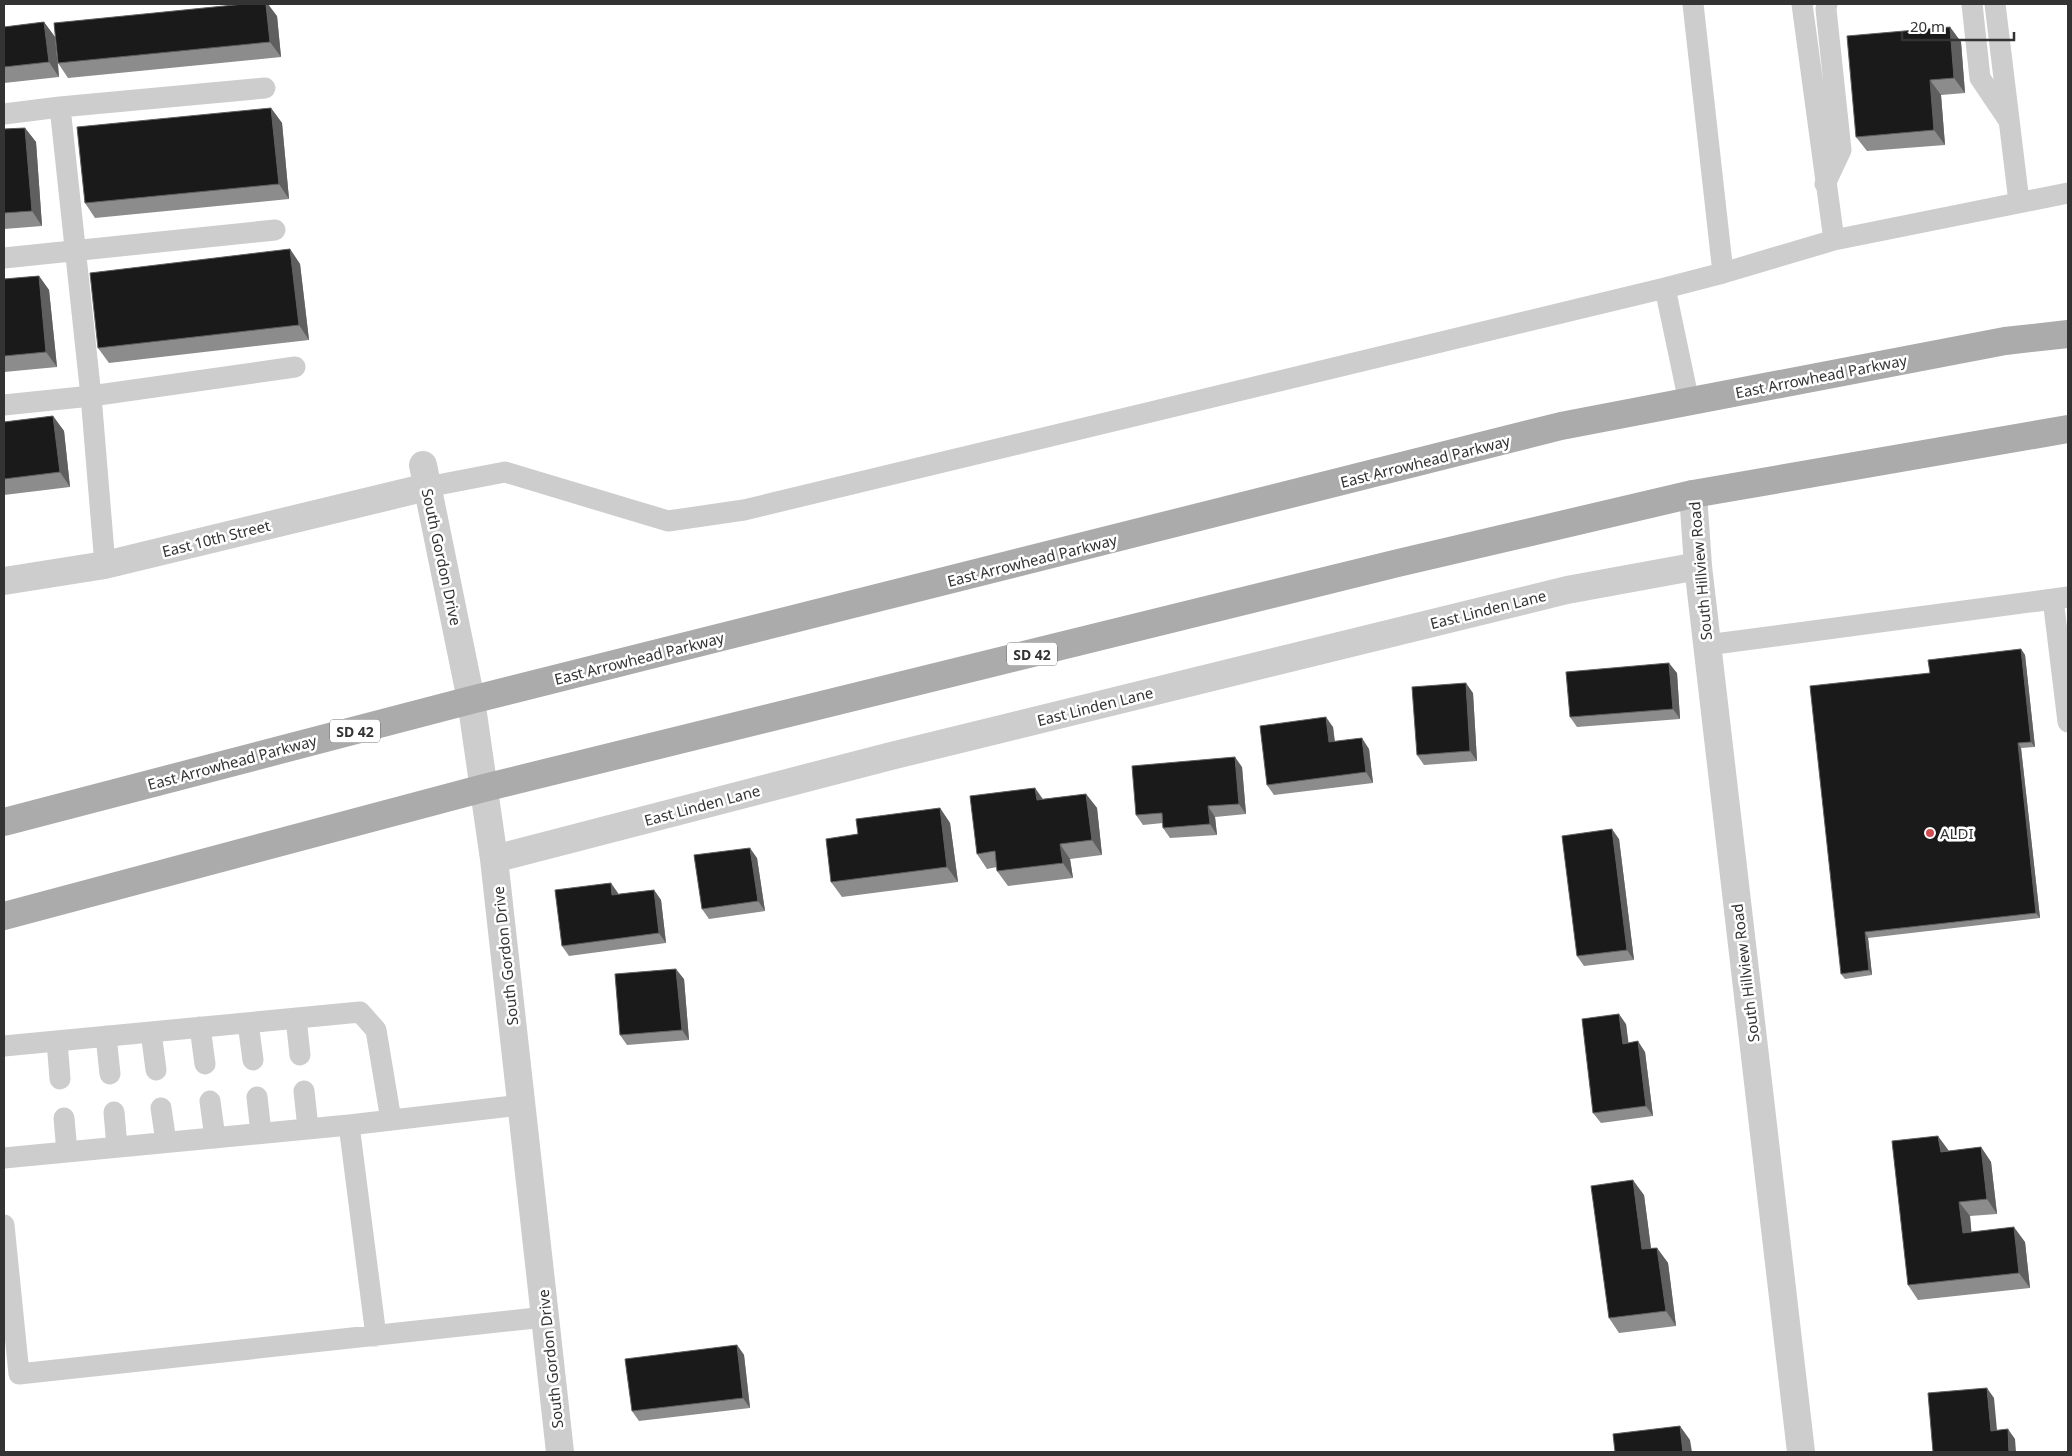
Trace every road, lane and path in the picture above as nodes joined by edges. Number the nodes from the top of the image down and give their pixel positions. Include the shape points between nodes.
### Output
1 (1693, 4) edge
2 (1802, 4) edge
3 (1827, 4) edge
4 (1972, 4) edge
5 (1995, 4) edge
6 (265, 88) dead end
7 (60, 107) junction
8 (4, 114) edge
9 (2010, 122) junction
10 (1825, 184) junction
11 (2068, 192) edge
12 (2019, 202) junction
13 (275, 230) dead end
14 (1834, 240) junction
15 (75, 250) junction
16 (4, 258) edge
17 (1723, 274) junction
18 (1665, 288) junction
19 (2068, 334) edge
20 (295, 367) dead end
21 (91, 396) junction
22 (1689, 402) junction
23 (4, 405) edge
24 (2068, 429) edge
25 (425, 476) junction
26 (1693, 494) junction
27 (106, 565) junction
28 (1698, 566) junction
29 (4, 581) edge
30 (2061, 598) edge
31 (1707, 645) junction
32 (471, 700) junction
33 (2068, 722) edge
34 (484, 788) junction
35 (4, 822) edge
36 (494, 859) junction
37 (4, 916) edge
38 (296, 1018) junction
39 (248, 1023) junction
40 (200, 1027) junction
41 (151, 1032) junction
42 (106, 1036) junction
43 (57, 1041) junction
44 (4, 1046) edge
45 (300, 1055) dead end
46 (253, 1060) dead end
47 (205, 1064) dead end
48 (156, 1070) dead end
49 (110, 1074) dead end
50 (60, 1079) dead end
51 (304, 1091) dead end
52 (257, 1097) dead end
53 (210, 1100) dead end
54 (521, 1105) junction
55 (161, 1108) dead end
56 (114, 1112) dead end
57 (64, 1118) dead end
58 (391, 1120) junction
59 (349, 1125) junction
60 (308, 1128) junction
61 (261, 1133) junction
62 (215, 1138) junction
63 (166, 1142) junction
64 (118, 1146) junction
65 (68, 1152) junction
66 (4, 1158) edge
67 (4, 1225) edge
68 (545, 1317) junction
69 (9, 1324) edge
70 (376, 1336) junction
71 (560, 1452) edge
72 (1800, 1452) edge

1 - 17 lane
2 - 10 lane
3 - 10 lane via 1841,150
4 - 9 lane via 1980,78
5 - 9 lane
6 - 7 lane
7 - 8 lane
7 - 15 lane
9 - 12 lane
10 - 14 lane
11 - 12 lane
12 - 14 lane
13 - 15 lane
14 - 17 lane
15 - 16 lane
15 - 21 lane
17 - 18 lane
18 - 22 lane
18 - 25 lane via 744,510 668,521 505,472
19 - 22 main road, East Arrowhead Parkway / SD 42 via 2005,341
20 - 21 lane
21 - 23 lane
21 - 27 lane
22 - 32 main road, East Arrowhead Parkway / SD 42 via 1560,426
24 - 26 main road, SD 42
25 - 27 street, East 10th Street
25 - 32 street, South Gordon Drive
26 - 28 street, South Hillview Road
26 - 34 main road, SD 42 via 1369,570
27 - 29 street, East 10th Street
28 - 31 street, South Hillview Road
28 - 36 street, East Linden Lane via 1567,590 891,756
30 - 31 lane
30 - 33 lane
31 - 72 street, South Hillview Road
32 - 34 street, South Gordon Drive
32 - 35 main road, East Arrowhead Parkway / SD 42
34 - 36 street, South Gordon Drive
34 - 37 main road, SD 42
36 - 54 street, South Gordon Drive
38 - 39 lane
38 - 45 lane
38 - 58 lane via 360,1012 376,1030
39 - 40 lane
39 - 46 lane
40 - 41 lane
40 - 47 lane
41 - 42 lane
41 - 48 lane
42 - 43 lane
42 - 49 lane
43 - 44 lane
43 - 50 lane
51 - 60 lane
52 - 61 lane
53 - 62 lane
54 - 58 lane
54 - 68 street, South Gordon Drive
55 - 63 lane
56 - 64 lane
57 - 65 lane
58 - 59 lane
59 - 60 lane
59 - 70 lane
60 - 61 lane
61 - 62 lane
62 - 63 lane
63 - 64 lane
64 - 65 lane
65 - 66 lane
67 - 69 lane
68 - 70 lane
68 - 71 street, South Gordon Drive
69 - 70 lane via 19,1374

